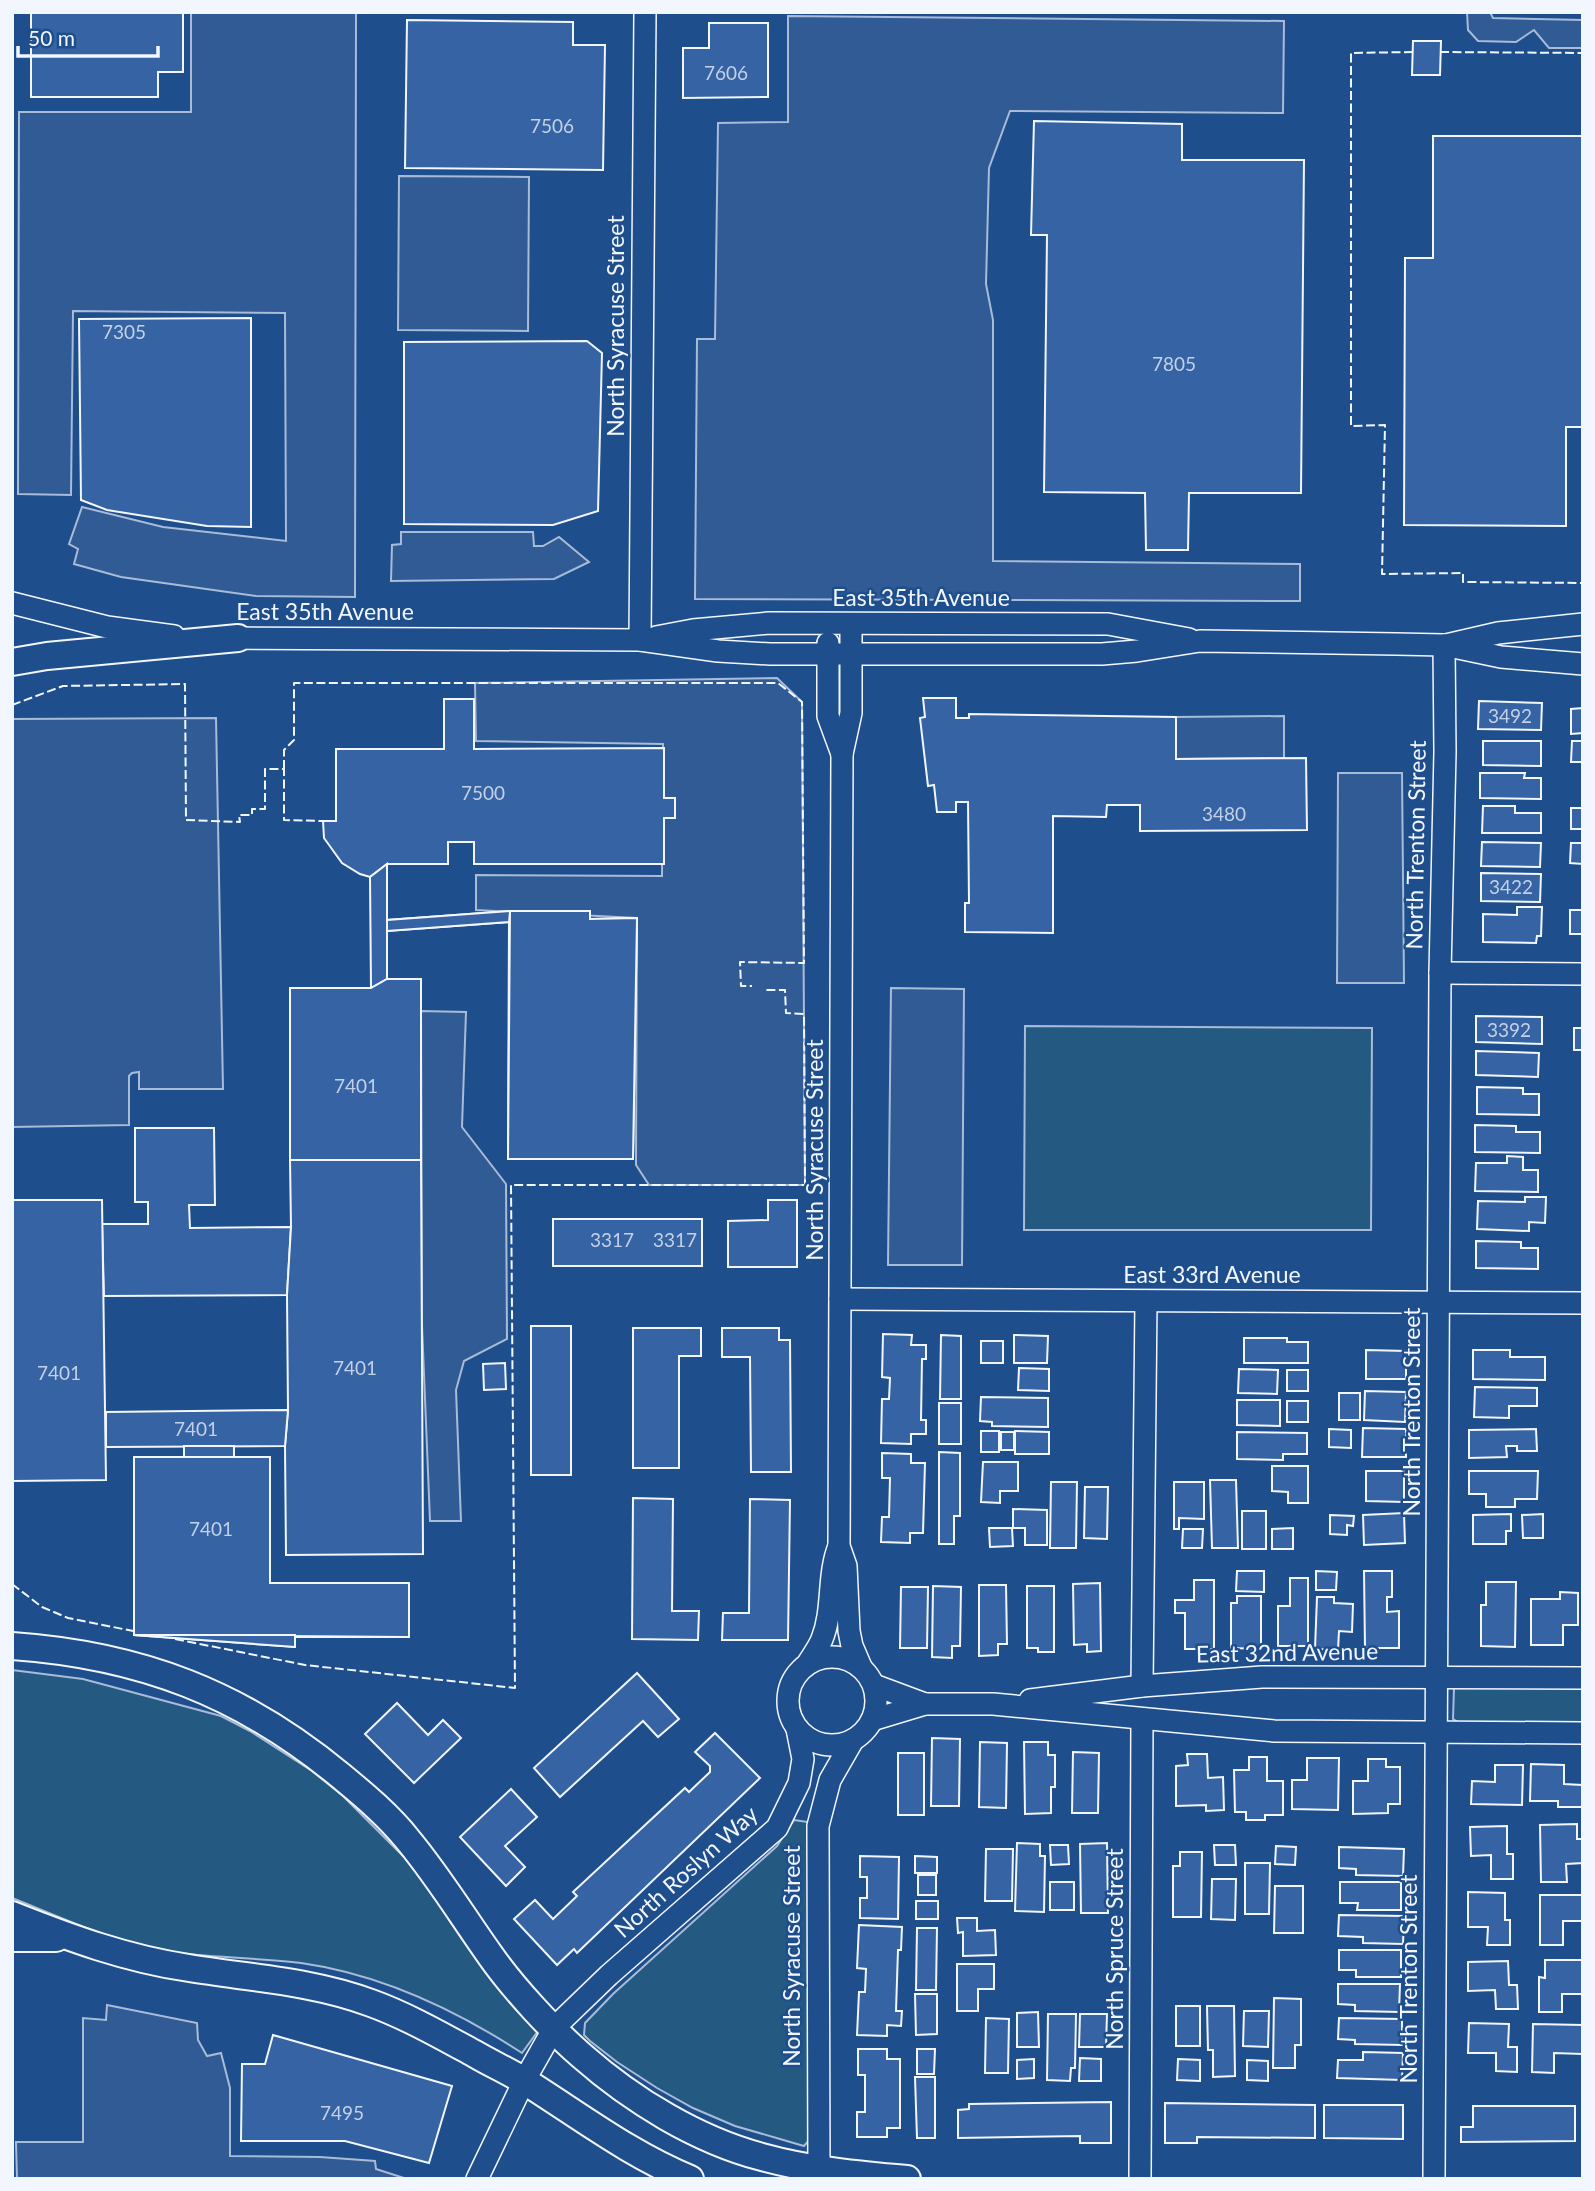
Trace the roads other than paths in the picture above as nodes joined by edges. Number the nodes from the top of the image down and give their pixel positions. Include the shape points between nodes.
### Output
1 (645, 12) edge
2 (12, 603) edge
3 (828, 624) junction
4 (852, 624) junction
5 (1583, 624) edge
6 (238, 638) junction
7 (640, 640) junction
8 (1200, 641) junction
9 (1444, 645) junction
10 (828, 654) junction
11 (852, 654) junction
12 (12, 662) edge
13 (1583, 664) edge
14 (842, 754) junction
15 (1440, 973) junction
16 (1583, 974) edge
17 (840, 1299) junction
18 (1146, 1301) junction
19 (1438, 1302) junction
20 (1583, 1303) edge
21 (839, 1546) junction
22 (13, 1645) edge
23 (808, 1663) junction
24 (861, 1667) junction
25 (1437, 1676) junction
26 (1583, 1678) edge
27 (874, 1685) junction
28 (1142, 1686) junction
29 (925, 1704) junction
30 (993, 1704) junction
31 (872, 1720) junction
32 (1142, 1720) junction
33 (797, 1729) junction
34 (1437, 1731) junction
35 (1583, 1733) edge
36 (853, 1740) junction
37 (12, 1915) edge
38 (12, 1938) edge
39 (72, 1938) junction
40 (554, 2028) junction
41 (524, 2081) junction
42 (819, 2174) edge
43 (477, 2179) edge
44 (690, 2179) edge
45 (907, 2179) edge
46 (1140, 2179) edge
47 (1434, 2179) edge

1 - 7 street, North Syracuse Street
2 - 6 street, East 35th Avenue via 135,632
3 - 4 street, East 35th Avenue
3 - 7 street, East 35th Avenue via 730,626
3 - 10 street, North Syracuse Street
4 - 8 street, East 35th Avenue via 1108,624
4 - 11 street, North Syracuse Street
5 - 9 street, East 35th Avenue
6 - 7 street, East 35th Avenue
6 - 12 main road
7 - 10 street, East 35th Avenue via 718,651
8 - 9 street, East 35th Avenue
8 - 11 street, East 35th Avenue via 1102,654
9 - 13 street, East 35th Avenue via 1500,657
9 - 15 street, North Trenton Street
10 - 11 street, East 35th Avenue
10 - 14 street, North Syracuse Street via 828,716
11 - 14 street, North Syracuse Street via 852,713
14 - 17 street, North Syracuse Street
15 - 16 street
15 - 19 street, North Trenton Street
17 - 18 street, East 33rd Avenue
17 - 21 street, North Syracuse Street
18 - 19 street, East 33rd Avenue
18 - 28 street
19 - 20 street, East 33rd Avenue
19 - 25 street, North Trenton Street
21 - 23 street, North Syracuse Street via 832,1564 825,1629
21 - 24 street, North Syracuse Street via 845,1566 849,1631
22 - 40 main road via 66,1651 165,1674 208,1690 307,1747 406,1837 492,1958
23 - 24 street via 835,1656
23 - 33 street via 789,1686 789,1716
24 - 27 street
25 - 26 street, East 32nd Avenue
25 - 28 street, East 32nd Avenue via 1262,1677
25 - 34 street, North Trenton Street
27 - 29 street, East 32nd Avenue
27 - 31 street
28 - 30 street, East 32nd Avenue
29 - 30 street, East 32nd Avenue
29 - 31 street, East 32nd Avenue
30 - 32 street, East 32nd Avenue
31 - 36 street
32 - 34 street, East 32nd Avenue via 1274,1731
32 - 46 street, North Spruce Street
33 - 36 street via 823,1745
33 - 40 street, North Roslyn Way via 803,1759 799,1783 777,1828
34 - 35 street, East 32nd Avenue
34 - 47 street, North Trenton Street
36 - 42 street, North Syracuse Street via 830,1780 818,1826
37 - 39 main road
38 - 39 main road
39 - 41 main road via 133,1958 308,1985 371,2003
40 - 41 street, North Roslyn Way
40 - 42 main road via 611,2080 675,2120 734,2148
41 - 43 street, North Roslyn Way
41 - 44 main road via 595,2129
42 - 45 main road

